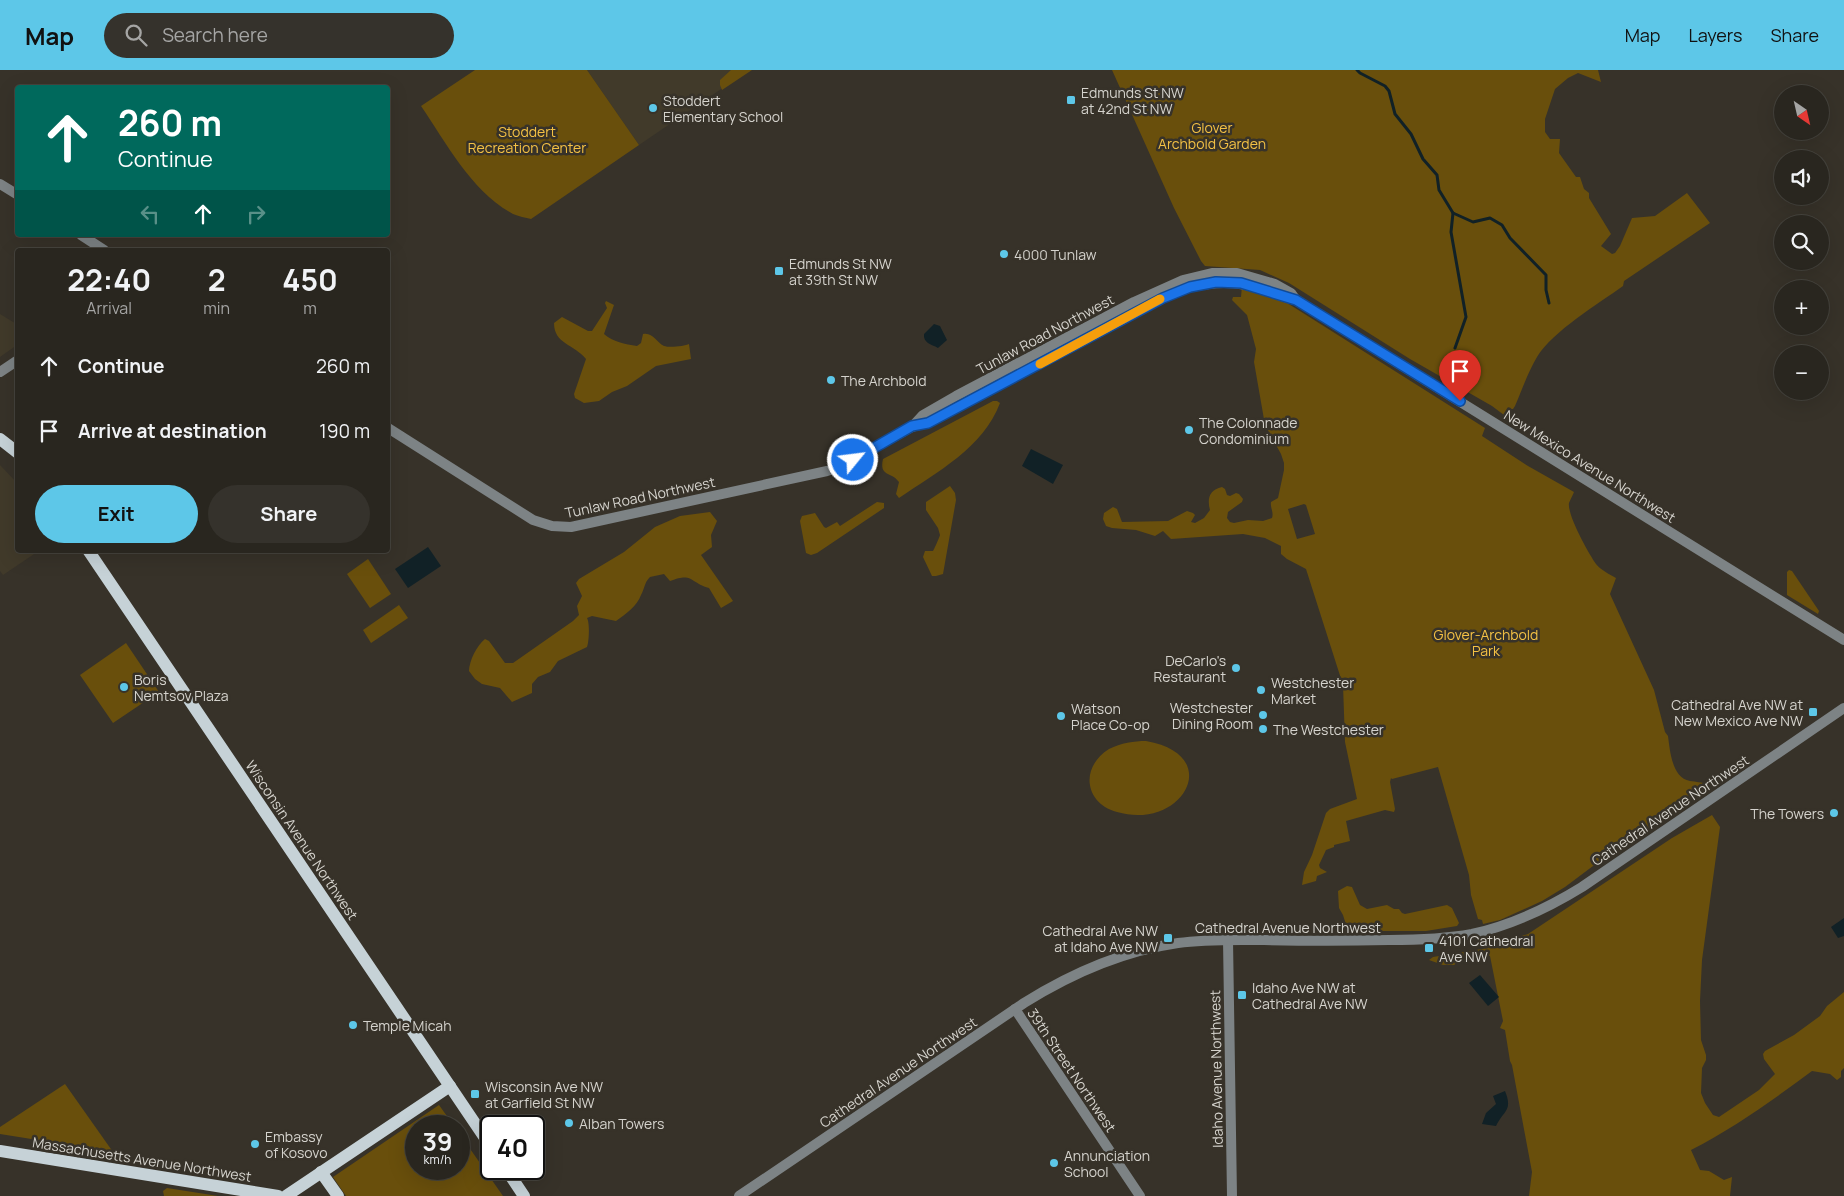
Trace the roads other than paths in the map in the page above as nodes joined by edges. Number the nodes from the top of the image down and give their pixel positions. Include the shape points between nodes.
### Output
1 (0, 184) edge
2 (15, 193) edge
3 (83, 237) edge
4 (101, 248) edge
5 (1198, 280) joint
6 (15, 362) edge
7 (0, 372) edge
8 (390, 429) edge
9 (0, 439) edge
10 (15, 451) edge
11 (90, 553) edge
12 (1844, 640) edge
13 (1844, 708) edge
14 (1228, 940) junction
15 (1015, 1009) junction
16 (450, 1086) junction
17 (480, 1131) edge
18 (0, 1151) edge
19 (321, 1172) junction
20 (513, 1180) edge
21 (278, 1196) edge
22 (286, 1196) edge
23 (338, 1196) edge
24 (524, 1196) edge
25 (739, 1196) edge
26 (1140, 1196) edge
27 (1232, 1196) edge

1 - 2 street
3 - 4 street
5 - 8 street, Tunlaw Road Northwest via 928,423 912,426 827,472 568,527 533,520
5 - 12 street, New Mexico Avenue Northwest via 1241,283 1296,300
6 - 7 street
9 - 10 main road
11 - 16 main road, Wisconsin Avenue Northwest
13 - 14 street, Cathedral Avenue Northwest via 1582,887 1522,918 1473,933 1436,938
14 - 15 street, Cathedral Avenue Northwest via 1177,943 1122,955 1068,977
14 - 27 street, Idaho Avenue Northwest
15 - 25 street, Cathedral Avenue Northwest
15 - 26 street, 39th Street Northwest
16 - 17 main road, Wisconsin Avenue Northwest
16 - 19 main road
18 - 21 main road, Massachusetts Avenue Northwest
19 - 22 main road
19 - 23 main road
20 - 24 main road

